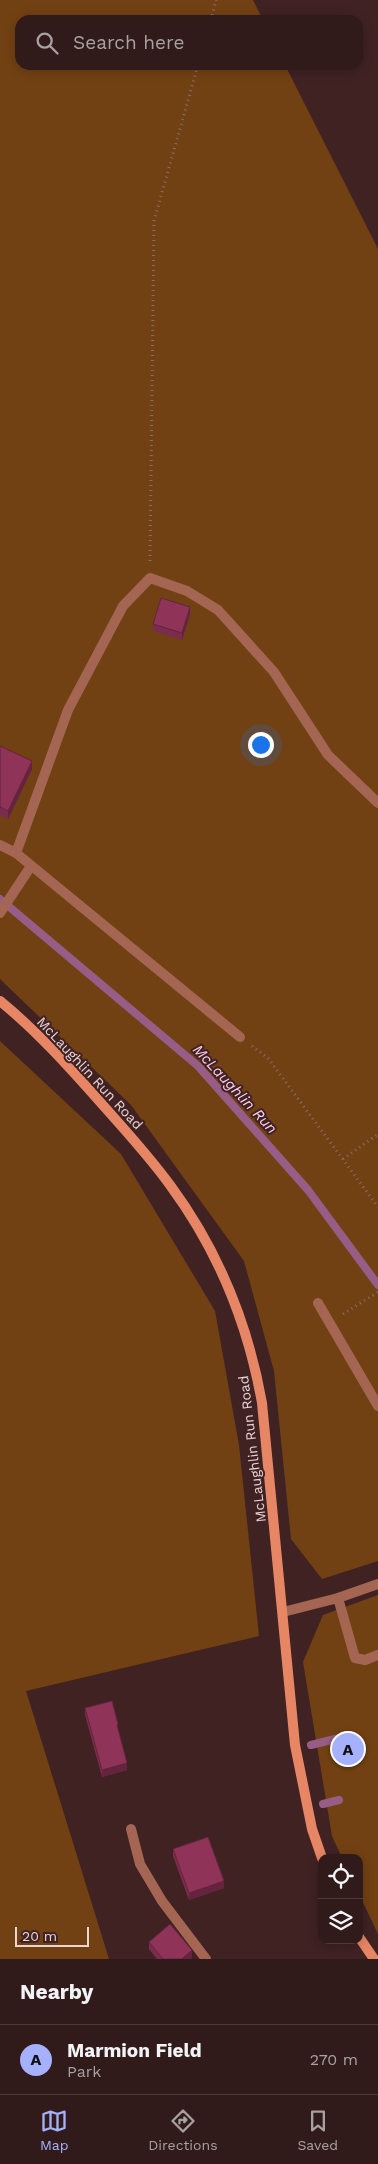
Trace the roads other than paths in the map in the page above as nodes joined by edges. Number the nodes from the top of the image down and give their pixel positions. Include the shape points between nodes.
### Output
1 (378, 803) edge
2 (0, 844) edge
3 (16, 853) junction
4 (31, 866) junction
5 (0, 913) edge
6 (0, 1001) edge
7 (240, 1037) road end
8 (318, 1303) dead end
9 (378, 1406) edge
10 (378, 1584) edge
11 (338, 1598) junction
12 (283, 1612) junction
13 (378, 1655) edge
14 (131, 1829) dead end
15 (321, 1854) edge
16 (363, 1943) edge
17 (206, 1959) edge
18 (374, 1959) edge

1 - 3 street via 328,755 274,672 218,610 187,591 150,578 122,606 68,710
2 - 3 street
3 - 4 street
4 - 5 street
4 - 7 street
6 - 12 main road, McLaughlin Run Road via 47,1046 132,1138 170,1184 217,1263 244,1326 256,1367
8 - 9 street
10 - 11 street
11 - 12 street
11 - 13 street via 355,1658 365,1660
12 - 15 main road, McLaughlin Run Road via 295,1745 312,1830
14 - 17 street via 140,1864 162,1901
16 - 18 main road

